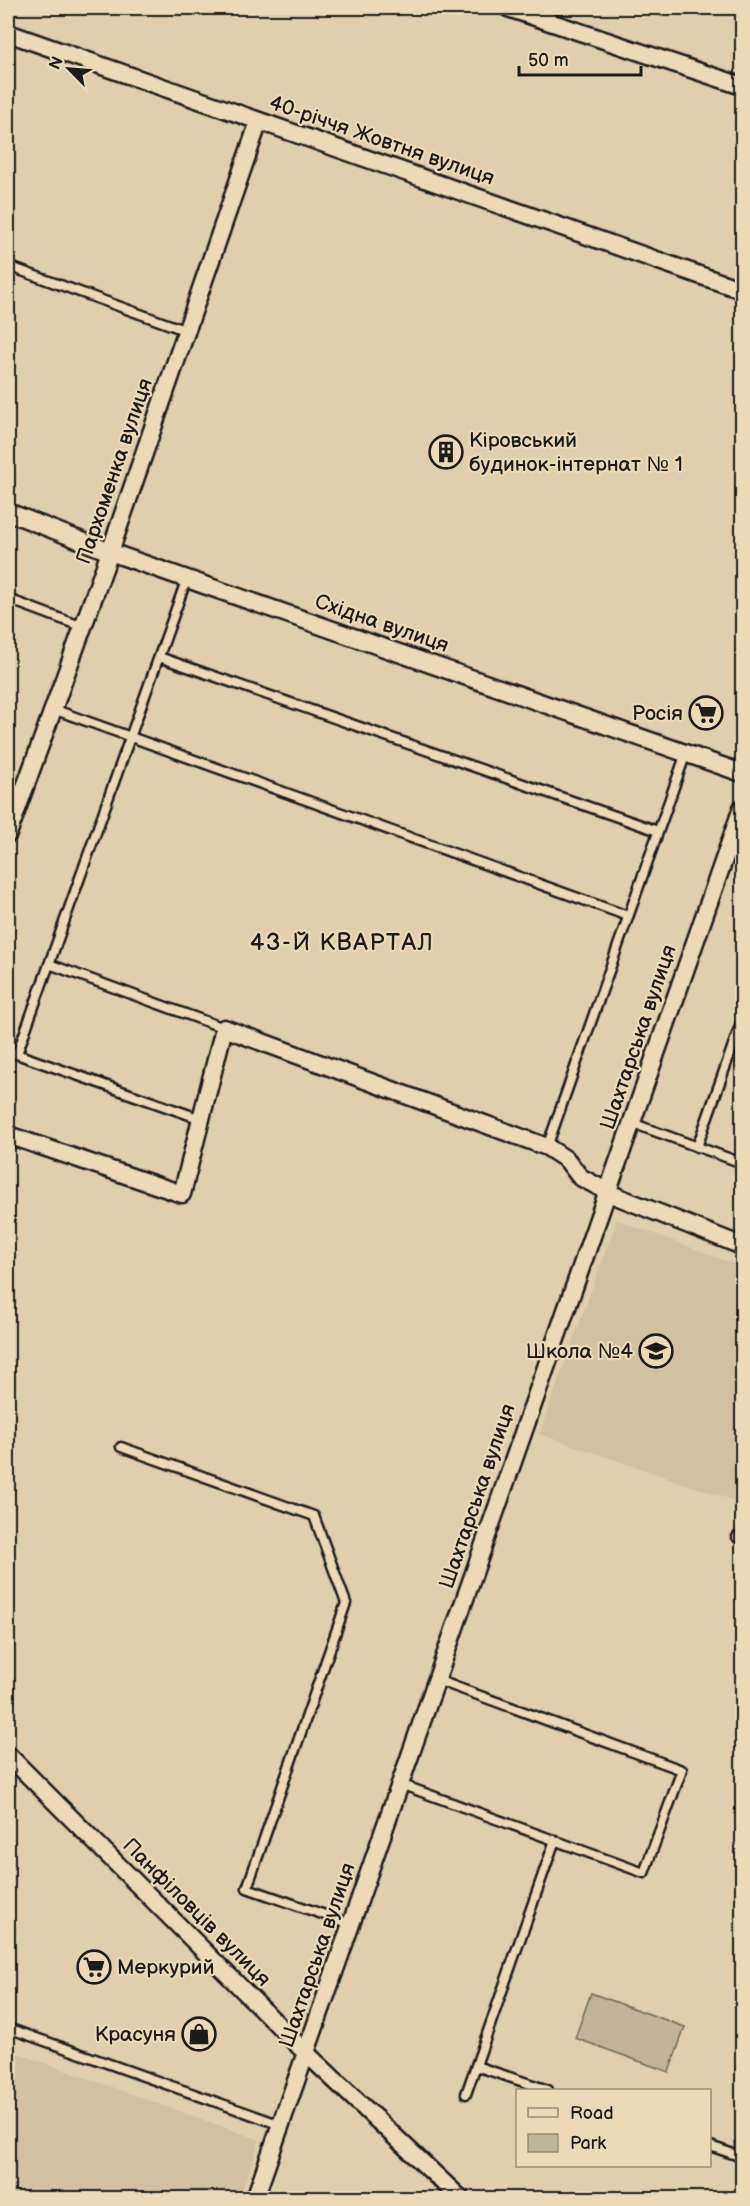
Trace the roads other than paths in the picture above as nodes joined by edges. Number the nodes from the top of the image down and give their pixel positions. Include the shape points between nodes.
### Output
1 (508, 8) edge
2 (8, 33) edge
3 (742, 86) edge
4 (260, 121) junction
5 (8, 266) edge
6 (742, 290) edge
7 (187, 331) junction
8 (8, 512) edge
9 (110, 552) junction
10 (187, 579) junction
11 (8, 599) edge
12 (82, 627) junction
13 (159, 657) junction
14 (53, 709) junction
15 (130, 737) junction
16 (686, 753) junction
17 (742, 772) edge
18 (742, 808) edge
19 (658, 831) junction
20 (8, 834) edge
21 (628, 916) junction
22 (49, 964) junction
23 (742, 1020) edge
24 (224, 1028) junction
25 (8, 1051) edge
26 (17, 1054) junction
27 (201, 1119) junction
28 (632, 1123) junction
29 (8, 1135) edge
30 (548, 1147) junction
31 (697, 1147) junction
32 (742, 1163) edge
33 (608, 1192) junction
34 (742, 1246) edge
35 (121, 1447) dead end
36 (437, 1680) junction
37 (8, 1755) edge
38 (400, 1784) junction
39 (555, 1840) junction
40 (351, 1924) junction
41 (8, 2028) edge
42 (306, 2053) junction
43 (476, 2066) junction
44 (542, 2089) edge
45 (466, 2094) dead end
46 (281, 2125) junction
47 (711, 2146) edge
48 (742, 2157) edge
49 (255, 2199) edge
50 (460, 2199) edge

1 - 3 street
2 - 4 street, 40-річчя Жовтня вулиця
4 - 6 street, 40-річчя Жовтня вулиця
4 - 7 street, Пархоменка вулиця
5 - 7 lane
7 - 9 street, Пархоменка вулиця
8 - 9 street, Східна вулиця
9 - 10 street, Східна вулиця
9 - 12 street, Пархоменка вулиця
10 - 13 lane
10 - 16 street, Східна вулиця
11 - 12 lane
12 - 14 street, Пархоменка вулиця
13 - 15 lane
13 - 19 lane
14 - 15 lane
14 - 20 street, Пархоменка вулиця
15 - 21 lane
15 - 22 lane
16 - 17 street, Східна вулиця
16 - 19 lane
18 - 28 street, Шахтарська вулиця
19 - 21 lane
21 - 30 lane
22 - 24 lane
22 - 26 lane
23 - 31 lane
24 - 27 street
24 - 30 street
25 - 26 lane
26 - 27 lane
27 - 29 street via 182,1194
28 - 31 lane
28 - 33 street, Шахтарська вулиця
30 - 33 street via 567,1160 580,1177
31 - 32 lane
33 - 34 street
33 - 36 street, Шахтарська вулиця
35 - 40 lane via 314,1516 346,1603 247,1888
36 - 38 street, Шахтарська вулиця
36 - 39 lane via 682,1770 644,1873
37 - 42 street, Панфіловців вулиця
38 - 39 lane
38 - 40 street, Шахтарська вулиця
39 - 43 lane
40 - 42 street, Шахтарська вулиця
41 - 46 lane
42 - 46 street, Шахтарська вулиця
42 - 50 street, Панфіловців вулиця
43 - 44 lane
43 - 45 lane
46 - 49 street, Шахтарська вулиця
47 - 48 lane

